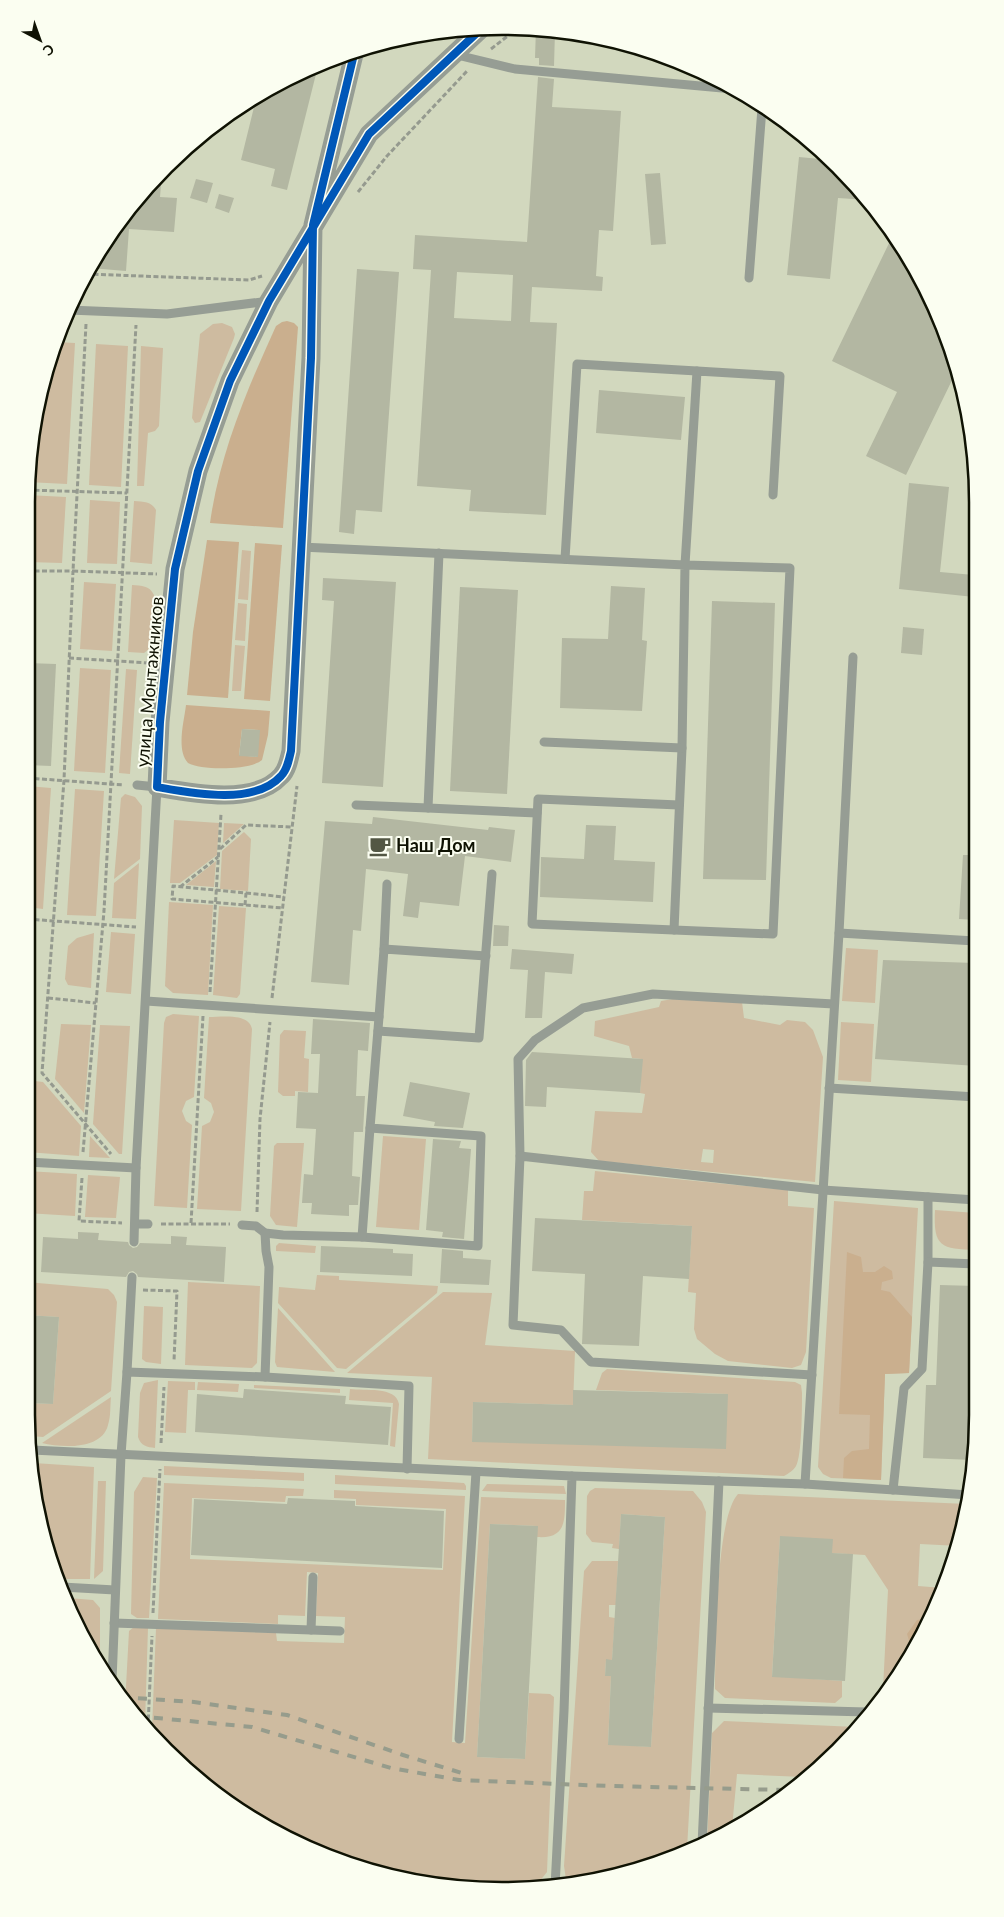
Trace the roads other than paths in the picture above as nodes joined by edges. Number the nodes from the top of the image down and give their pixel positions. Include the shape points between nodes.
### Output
1 (473, 36) edge
2 (453, 54) junction
3 (353, 60) edge
4 (717, 88) edge
5 (761, 114) edge
6 (313, 225) junction
7 (748, 278) dead end
8 (269, 301) junction
9 (77, 310) edge
10 (697, 371) junction
11 (773, 495) dead end
12 (301, 547) junction
13 (439, 553) junction
14 (565, 559) junction
15 (685, 565) junction
16 (853, 657) dead end
17 (544, 742) dead end
18 (682, 748) junction
19 (137, 785) road end
20 (156, 787) junction
21 (356, 805) dead end
22 (679, 805) junction
23 (428, 808) junction
24 (537, 813) junction
25 (492, 874) dead end
26 (387, 884) dead end
27 (674, 930) junction
28 (839, 933) junction
29 (969, 941) edge
30 (384, 949) junction
31 (486, 956) junction
32 (146, 1000) junction
33 (834, 1004) junction
34 (379, 1018) junction
35 (378, 1031) junction
36 (829, 1088) junction
37 (969, 1098) edge
38 (370, 1128) junction
39 (520, 1156) junction
40 (35, 1163) edge
41 (136, 1168) junction
42 (823, 1190) junction
43 (928, 1197) junction
44 (969, 1200) edge
45 (135, 1224) junction
46 (148, 1224) road end
47 (242, 1225) road end
48 (266, 1233) junction
49 (362, 1237) junction
50 (134, 1242) dead end
51 (928, 1262) junction
52 (969, 1264) edge
53 (132, 1277) dead end
54 (127, 1372) junction
55 (812, 1375) junction
56 (265, 1377) junction
57 (36, 1450) edge
58 (121, 1456) junction
59 (407, 1469) junction
60 (476, 1472) junction
61 (572, 1476) junction
62 (719, 1481) junction
63 (805, 1484) junction
64 (893, 1490) junction
65 (962, 1495) edge
66 (313, 1577) dead end
67 (68, 1587) edge
68 (115, 1590) junction
69 (114, 1623) junction
70 (311, 1630) junction
71 (340, 1631) dead end
72 (112, 1671) edge
73 (708, 1708) junction
74 (862, 1712) edge
75 (459, 1739) dead end
76 (702, 1837) edge
77 (555, 1879) edge

1 - 2 street, улица Монтажников
2 - 4 lane via 515,69
2 - 6 street, улица Монтажников via 369,134
3 - 6 street
5 - 7 lane
6 - 8 street, улица Монтажников
6 - 12 street, улица Монтажников via 311,358
8 - 9 lane via 167,314
8 - 20 street, улица Монтажников via 230,380 198,471 174,575
10 - 11 lane via 780,376
10 - 14 lane via 577,364
10 - 15 lane
12 - 13 lane
12 - 20 street, улица Монтажников via 291,751 282,776 244,794 222,796
13 - 14 lane
13 - 23 lane
14 - 15 lane
15 - 18 lane
15 - 27 lane via 790,568 773,934
16 - 28 lane
17 - 18 lane
18 - 22 lane
19 - 20 lane
20 - 32 lane
21 - 23 lane
22 - 24 lane via 538,799
22 - 27 lane
23 - 24 lane
24 - 27 lane via 532,924
25 - 31 lane
26 - 30 lane
28 - 29 lane
28 - 33 lane
30 - 31 lane
30 - 34 lane
31 - 35 lane via 479,1038
32 - 34 lane
32 - 41 lane
33 - 36 lane
33 - 39 lane via 653,994 583,1008 535,1040 518,1059
34 - 35 lane
35 - 38 lane
36 - 37 lane
36 - 42 lane
38 - 49 lane
38 - 49 lane via 482,1136 478,1246
39 - 42 lane
39 - 55 lane via 513,1326 561,1330 591,1362
40 - 41 lane
41 - 45 lane
42 - 43 lane
42 - 55 lane
43 - 44 lane
43 - 51 lane
45 - 46 lane
45 - 50 lane
47 - 48 lane via 256,1226
48 - 49 lane
48 - 56 lane via 269,1267
51 - 52 lane
51 - 64 lane via 922,1369 904,1388
53 - 54 lane
54 - 56 lane
54 - 58 lane
55 - 63 lane
56 - 59 lane via 408,1386
57 - 58 lane
58 - 59 lane via 160,1455
58 - 68 lane
59 - 60 lane
60 - 61 lane
60 - 75 lane
61 - 62 lane
61 - 77 lane
62 - 63 lane
62 - 73 lane
63 - 64 lane
64 - 65 lane
66 - 70 lane
67 - 68 lane
68 - 69 lane
69 - 70 lane
69 - 72 lane
70 - 71 lane
73 - 74 lane
73 - 76 lane

